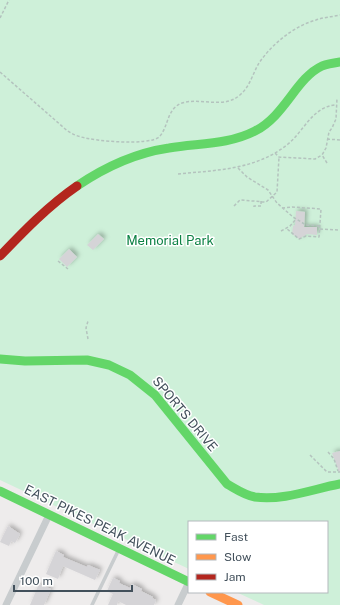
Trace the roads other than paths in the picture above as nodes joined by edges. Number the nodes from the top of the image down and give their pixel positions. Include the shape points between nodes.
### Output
1 (340, 62) edge
2 (0, 256) edge
3 (0, 359) edge
4 (340, 484) edge
5 (0, 491) edge
6 (49, 515) junction
7 (119, 548) junction
8 (188, 582) edge
9 (188, 584) edge
10 (212, 593) edge
11 (6, 605) edge
12 (92, 605) edge
13 (178, 605) edge
14 (238, 605) edge

1 - 2 street via 312,72 276,116 249,135 232,140 158,150 133,157 104,170 49,209
3 - 4 street, SPORTS DRIVE via 87,360 109,365 130,375 155,396 227,484 249,497 268,498
5 - 6 street, EAST PIKES PEAK AVENUE
6 - 7 street, EAST PIKES PEAK AVENUE
6 - 11 street
7 - 8 street, EAST PIKES PEAK AVENUE
7 - 12 lane
9 - 13 street
10 - 14 street

